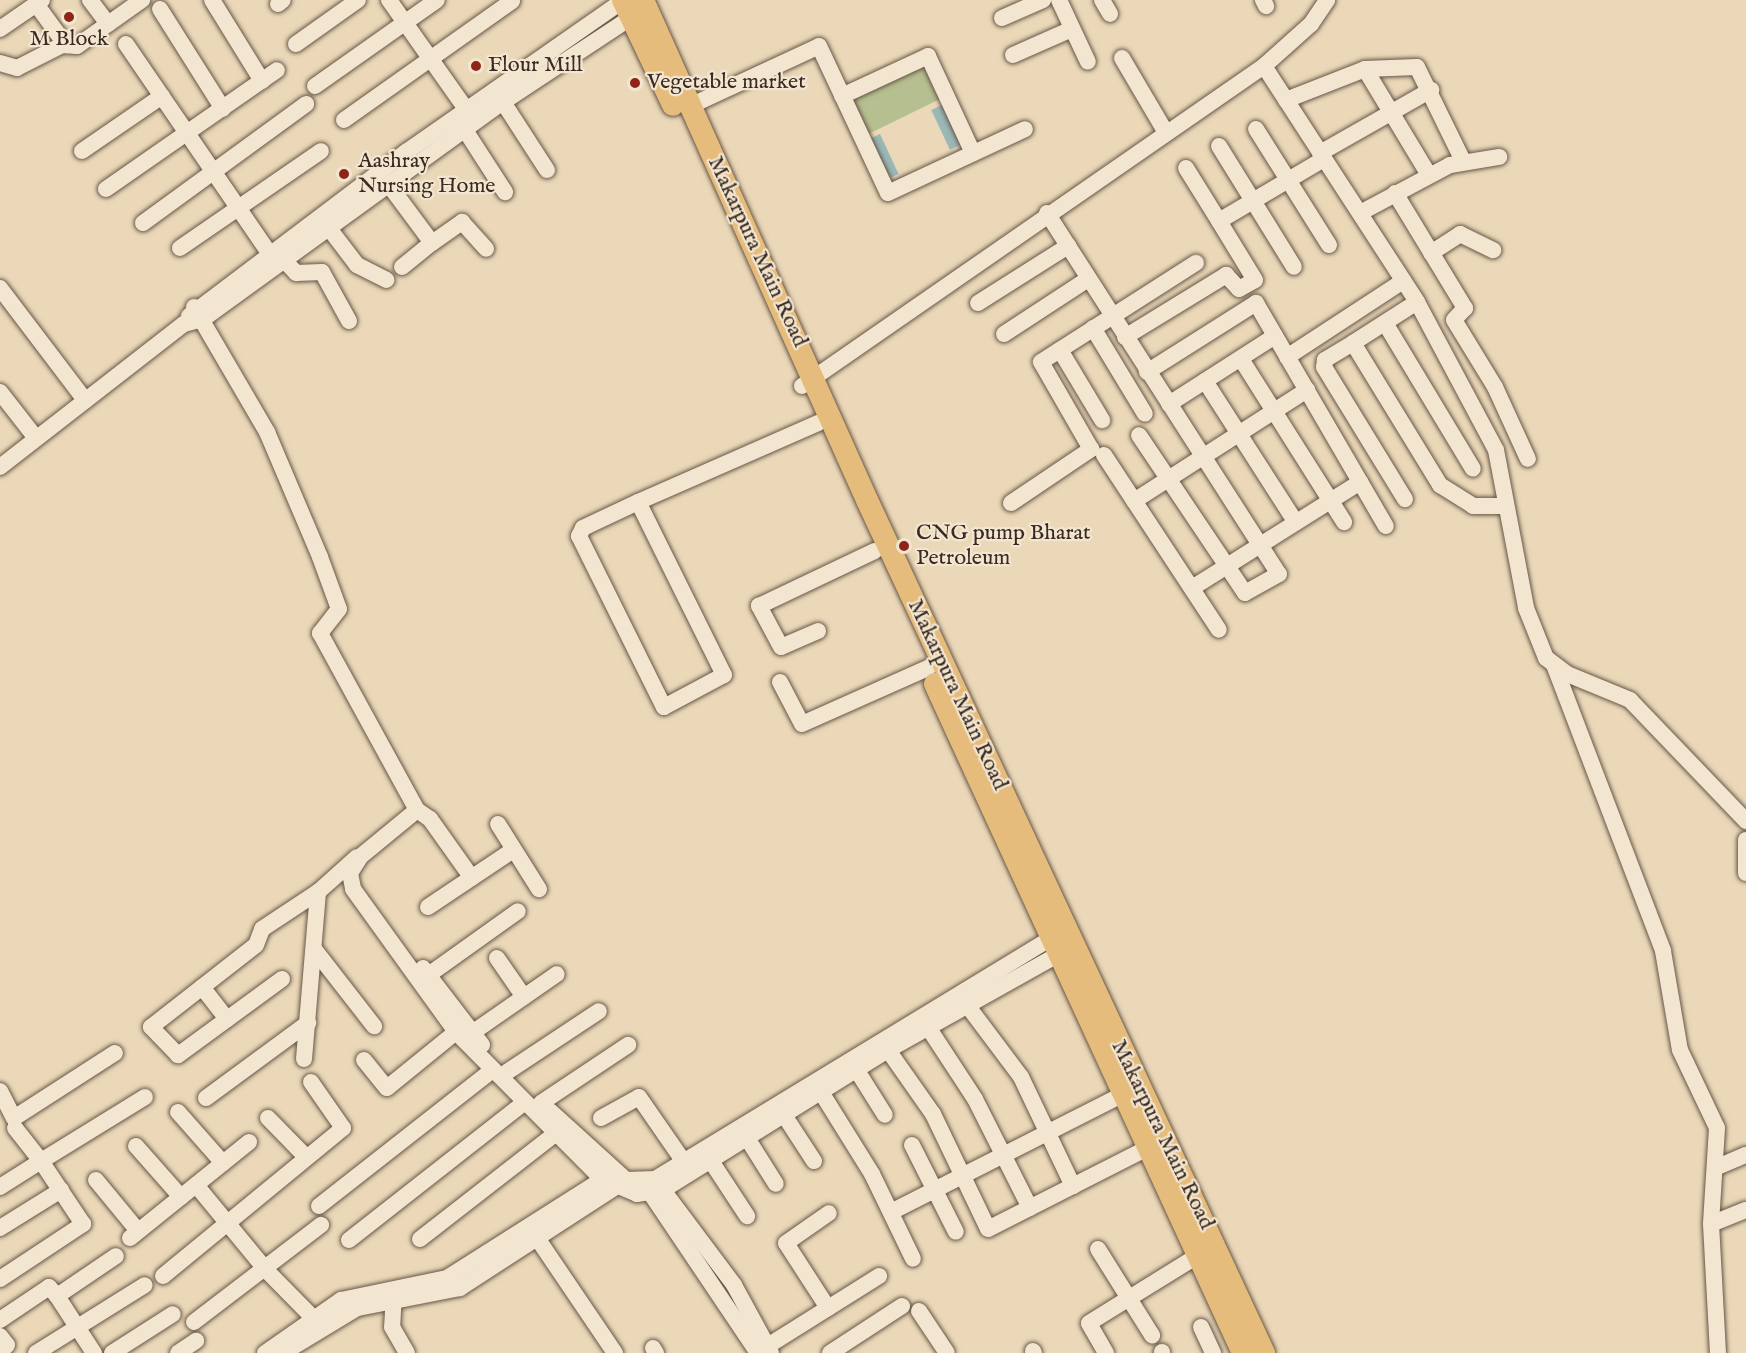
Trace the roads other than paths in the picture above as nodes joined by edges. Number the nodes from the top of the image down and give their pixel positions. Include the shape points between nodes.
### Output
1 (90, 0) edge
2 (142, 0) edge
3 (212, 0) edge
4 (358, 0) edge
5 (389, 0) edge
6 (437, 0) edge
7 (1042, 0) edge
8 (1059, 0) edge
9 (1327, 0) edge
10 (512, 1) edge
11 (39, 2) edge
12 (635, 4) edge
13 (160, 9) dead end
14 (1002, 18) dead end
15 (405, 22) junction
16 (108, 24) junction
17 (0, 29) edge
18 (1072, 29) junction
19 (126, 44) dead end
20 (297, 44) dead end
21 (66, 45) junction
22 (1013, 55) dead end
23 (1122, 58) dead end
24 (430, 59) junction
25 (1088, 62) dead end
26 (0, 63) edge
27 (1264, 66) junction
28 (1365, 69) junction
29 (277, 70) dead end
30 (262, 81) junction
31 (315, 86) dead end
32 (1431, 90) junction
33 (162, 96) junction
34 (842, 96) junction
35 (1286, 100) junction
36 (503, 102) junction
37 (306, 104) dead end
38 (690, 106) junction
39 (223, 109) junction
40 (466, 109) junction
41 (1391, 112) junction
42 (344, 120) dead end
43 (1025, 129) dead end
44 (1256, 129) dead end
45 (465, 130) junction
46 (1165, 131) junction
47 (189, 133) junction
48 (1219, 146) dead end
49 (82, 151) dead end
50 (321, 151) dead end
51 (973, 153) junction
52 (1322, 156) junction
53 (1499, 157) dead end
54 (411, 159) junction
55 (1463, 161) junction
56 (1186, 168) dead end
57 (216, 169) junction
58 (547, 170) dead end
59 (1429, 175) junction
60 (1288, 180) junction
61 (389, 185) junction
62 (106, 189) dead end
63 (505, 192) dead end
64 (1395, 193) junction
65 (1253, 201) junction
66 (236, 209) junction
67 (1047, 213) junction
68 (1360, 213) junction
69 (1219, 221) junction
70 (142, 223) dead end
71 (328, 227) junction
72 (432, 243) junction
73 (1329, 245) dead end
74 (1068, 246) junction
75 (180, 248) dead end
76 (486, 249) dead end
77 (1493, 250) dead end
78 (1431, 253) junction
79 (276, 257) junction
80 (1196, 263) dead end
81 (402, 267) dead end
82 (1294, 267) dead end
83 (1088, 279) junction
84 (386, 280) dead end
85 (1403, 281) junction
86 (0, 288) edge
87 (1417, 302) junction
88 (978, 303) dead end
89 (198, 313) junction
90 (1112, 316) junction
91 (349, 321) dead end
92 (1385, 323) junction
93 (1093, 328) junction
94 (1004, 334) dead end
95 (1275, 336) junction
96 (1125, 337) junction
97 (1353, 342) junction
98 (1060, 350) junction
99 (1287, 357) junction
100 (1241, 359) junction
101 (1148, 372) junction
102 (1205, 381) junction
103 (808, 382) junction
104 (1306, 390) junction
105 (0, 392) edge
106 (85, 400) junction
107 (1169, 404) junction
108 (1274, 410) junction
109 (1145, 414) dead end
110 (1102, 420) dead end
111 (818, 423) junction
112 (1239, 433) junction
113 (1139, 435) dead end
114 (36, 438) junction
115 (1104, 455) dead end
116 (1203, 455) junction
117 (1528, 459) dead end
118 (0, 466) edge
119 (1473, 470) dead end
120 (1168, 478) junction
121 (1360, 482) junction
122 (1405, 499) dead end
123 (1332, 500) junction
124 (1134, 501) junction
125 (638, 502) junction
126 (1011, 503) dead end
127 (1506, 506) junction
128 (1295, 521) junction
129 (1344, 522) dead end
130 (1386, 526) dead end
131 (1261, 543) junction
132 (875, 551) junction
133 (1227, 565) junction
134 (1192, 588) junction
135 (1219, 630) dead end
136 (818, 631) dead end
137 (1554, 665) junction
138 (928, 668) junction
139 (780, 682) dead end
140 (417, 810) junction
141 (1746, 821) edge
142 (498, 824) dead end
143 (1746, 840) edge
144 (513, 850) junction
145 (358, 861) junction
146 (1746, 873) edge
147 (472, 878) junction
148 (539, 889) dead end
149 (318, 892) junction
150 (428, 907) dead end
151 (518, 911) dead end
152 (1063, 941) junction
153 (315, 949) junction
154 (497, 958) dead end
155 (557, 974) dead end
156 (424, 978) junction
157 (282, 979) dead end
158 (202, 987) junction
159 (524, 997) junction
160 (967, 1005) junction
161 (599, 1011) dead end
162 (227, 1019) junction
163 (924, 1020) junction
164 (308, 1023) junction
165 (374, 1026) dead end
166 (464, 1033) junction
167 (628, 1045) dead end
168 (888, 1050) junction
169 (115, 1053) dead end
170 (304, 1059) dead end
171 (363, 1060) dead end
172 (856, 1070) junction
173 (499, 1071) junction
174 (311, 1082) dead end
175 (817, 1086) junction
176 (0, 1091) edge
177 (1122, 1095) junction
178 (146, 1097) dead end
179 (206, 1098) dead end
180 (533, 1103) junction
181 (178, 1112) dead end
182 (784, 1115) junction
183 (885, 1115) dead end
184 (268, 1118) dead end
185 (601, 1118) dead end
186 (14, 1123) junction
187 (1049, 1132) junction
188 (555, 1133) junction
189 (0, 1137) edge
190 (747, 1138) junction
191 (249, 1142) dead end
192 (912, 1145) dead end
193 (136, 1146) dead end
194 (1146, 1149) junction
195 (1005, 1154) junction
196 (1746, 1155) edge
197 (306, 1156) junction
198 (41, 1161) junction
199 (711, 1161) junction
200 (814, 1161) dead end
201 (684, 1162) junction
202 (223, 1163) junction
203 (1715, 1168) junction
204 (962, 1175) junction
205 (96, 1180) dead end
206 (634, 1183) junction
207 (776, 1184) dead end
208 (196, 1185) junction
209 (1072, 1186) junction
210 (0, 1187) edge
211 (934, 1189) junction
212 (61, 1190) junction
213 (181, 1197) junction
214 (319, 1206) dead end
215 (1030, 1208) junction
216 (1746, 1210) edge
217 (829, 1212) dead end
218 (891, 1212) junction
219 (747, 1216) dead end
220 (227, 1222) junction
221 (1711, 1224) junction
222 (321, 1225) dead end
223 (0, 1228) edge
224 (533, 1232) junction
225 (956, 1232) dead end
226 (420, 1239) dead end
227 (349, 1240) dead end
228 (1098, 1249) dead end
229 (116, 1256) dead end
230 (1197, 1256) junction
231 (914, 1259) dead end
232 (266, 1270) junction
233 (163, 1276) dead end
234 (879, 1276) dead end
235 (0, 1279) edge
236 (145, 1285) dead end
237 (57, 1296) junction
238 (394, 1296) junction
239 (1130, 1299) junction
240 (902, 1305) dead end
241 (828, 1308) junction
242 (919, 1311) dead end
243 (173, 1314) dead end
244 (0, 1320) edge
245 (194, 1322) dead end
246 (317, 1322) junction
247 (77, 1327) junction
248 (1201, 1328) dead end
249 (1152, 1335) dead end
250 (196, 1341) dead end
251 (764, 1351) edge
252 (36, 1353) edge
253 (94, 1353) edge
254 (112, 1353) edge
255 (178, 1353) edge
256 (265, 1353) edge
257 (284, 1353) edge
258 (407, 1353) edge
259 (615, 1353) edge
260 (830, 1353) edge
261 (946, 1353) edge
262 (1106, 1353) edge
263 (1213, 1353) edge
264 (1243, 1353) edge
265 (1264, 1353) edge
266 (1718, 1353) edge

1 - 16 street
2 - 16 street
3 - 30 street
4 - 20 street
5 - 15 street
6 - 15 street
7 - 14 street
8 - 18 street
9 - 27 street via 1311,24
10 - 24 street
11 - 17 street
11 - 21 street
12 - 36 street
12 - 38 highway, Makarpura Main Road
12 - 40 street
12 - 103 highway, Makarpura Main Road
13 - 39 street
15 - 24 street
15 - 31 street
16 - 21 street via 77,46
18 - 22 street
18 - 25 street
19 - 33 street
21 - 26 street via 17,68
23 - 46 street
24 - 40 street
24 - 42 street
27 - 35 street
27 - 46 street
28 - 32 street via 1417,67
28 - 35 street
28 - 41 street
29 - 30 street
30 - 39 street
32 - 41 street
32 - 55 street
33 - 47 street
33 - 49 street
34 - 38 street via 819,46
34 - 51 street via 888,193
34 - 51 street via 928,56
35 - 52 street
36 - 45 street
36 - 58 street
37 - 57 street
38 - 103 highway, Makarpura Main Road
39 - 47 street
40 - 54 street
41 - 52 street
41 - 59 street
43 - 51 street
44 - 60 street
45 - 54 street
45 - 63 street
46 - 67 street
47 - 57 street
47 - 62 street
48 - 65 street
50 - 66 street
52 - 60 street
52 - 68 street
53 - 55 street
54 - 61 street
54 - 79 street
55 - 59 street
56 - 69 street
57 - 66 street
57 - 70 street
59 - 64 street
60 - 65 street
60 - 73 street
61 - 71 street
61 - 72 street
64 - 68 street
64 - 78 street
65 - 69 street
65 - 82 street
66 - 75 street
66 - 79 street
67 - 74 street
67 - 103 street
68 - 85 street
69 - 96 street via 1255,280 1239,289 1226,275
71 - 79 street
71 - 84 street via 357,265
72 - 76 street via 462,222
72 - 81 street
74 - 83 street
74 - 88 street
77 - 78 street via 1460,234
78 - 117 street via 1465,308 1454,320 1495,387
79 - 89 street
79 - 91 street via 296,273 322,272
80 - 90 street
83 - 90 street
83 - 94 street
85 - 87 street
85 - 99 street
86 - 106 street
87 - 92 street
87 - 127 street via 1496,450
89 - 106 street
89 - 140 street via 267,432 339,609 320,633
90 - 93 street
90 - 96 street
92 - 97 street
92 - 119 street
93 - 98 street
93 - 109 street
95 - 99 street
95 - 100 street
95 - 101 street via 1256,303
96 - 101 street
97 - 122 street via 1325,360 1324,367
97 - 127 street via 1440,485 1473,506
98 - 110 street
98 - 126 street via 1040,367 1090,449
99 - 104 street
100 - 102 street
100 - 108 street
101 - 107 street
102 - 107 street
102 - 112 street
103 - 111 highway, Makarpura Main Road
103 - 152 highway, Makarpura Main Road
104 - 108 street
104 - 121 street
105 - 114 street
106 - 114 street
107 - 116 street
108 - 112 street
108 - 123 street
111 - 125 street
111 - 132 highway, Makarpura Main Road
112 - 116 street
112 - 128 street
113 - 120 street
114 - 118 street
115 - 124 street
116 - 120 street
116 - 131 street
120 - 124 street
120 - 133 street
121 - 123 street
121 - 130 street
123 - 128 street
123 - 129 street
124 - 134 street
125 - 125 street via 724,675 664,707 579,536 583,528
127 - 137 street via 1526,608 1538,645
128 - 131 street
131 - 133 street
131 - 133 street via 1280,573 1249,594
132 - 136 street via 759,606 781,647
132 - 138 highway, Makarpura Main Road
133 - 134 street
134 - 135 street
137 - 141 street via 1630,700
137 - 203 street via 1663,951 1680,1050 1717,1128
138 - 139 street via 802,724
138 - 152 highway, Makarpura Main Road
140 - 145 street
140 - 147 street via 430,819
142 - 144 street
143 - 146 street
144 - 147 street
144 - 148 street
145 - 149 street via 337,870
145 - 156 street via 350,882 356,895
147 - 150 street
149 - 153 street
149 - 158 street via 262,930 256,945
151 - 156 street
152 - 160 street
152 - 163 street
152 - 177 highway, Makarpura Main Road
152 - 265 highway, Makarpura Main Road
153 - 164 street
153 - 165 street
154 - 159 street
155 - 159 street
156 - 166 street
157 - 162 street
158 - 162 street
158 - 162 street via 150,1024 172,1055
159 - 166 street
160 - 163 street
160 - 187 street via 1021,1077
161 - 173 street
163 - 168 street
163 - 175 street
163 - 195 street
164 - 170 street
164 - 179 street
166 - 171 street via 387,1088
166 - 173 street
167 - 180 street
168 - 172 street
168 - 204 street via 933,1114
169 - 186 street
172 - 175 street
172 - 183 street
173 - 180 street
173 - 214 street
174 - 197 street via 345,1124
175 - 182 street
175 - 201 street
175 - 218 street
176 - 186 street
177 - 187 street
177 - 194 highway, Makarpura Main Road
178 - 198 street
180 - 188 street
180 - 206 street
180 - 227 street
181 - 202 street
182 - 190 street
182 - 200 street
184 - 197 street
185 - 201 street via 639,1097
186 - 189 street
186 - 198 street
187 - 195 street
187 - 209 street
188 - 206 street
188 - 226 street
190 - 199 street
190 - 207 street
191 - 202 street
192 - 211 street
193 - 213 street
194 - 209 street
194 - 230 highway, Makarpura Main Road
195 - 204 street
195 - 215 street
196 - 203 street
197 - 220 street via 284,1181
198 - 210 street
198 - 212 street
199 - 206 street
199 - 219 street
201 - 206 street
202 - 208 street
203 - 221 street
204 - 211 street
204 - 215 street via 988,1229
205 - 213 street via 134,1234
206 - 224 street
206 - 251 street via 734,1285
208 - 213 street
208 - 220 street
209 - 215 street
211 - 218 street
211 - 225 street
212 - 223 street
212 - 235 street via 82,1220 81,1228
216 - 221 street
217 - 241 street via 786,1243
218 - 231 street
220 - 232 street
220 - 233 street
221 - 266 street
222 - 232 street
224 - 238 street via 443,1295
224 - 259 street
228 - 239 street
229 - 237 street
230 - 239 street
230 - 264 highway, Makarpura Main Road
232 - 245 street
232 - 246 street
234 - 241 street
236 - 247 street
237 - 244 street via 49,1287
237 - 247 street
238 - 246 street
238 - 258 street via 392,1327
239 - 249 street
239 - 262 street via 1088,1324
240 - 260 street
241 - 251 street
242 - 261 street
243 - 254 street
246 - 256 street
246 - 257 street
247 - 252 street
247 - 253 street
248 - 263 street
250 - 255 street

